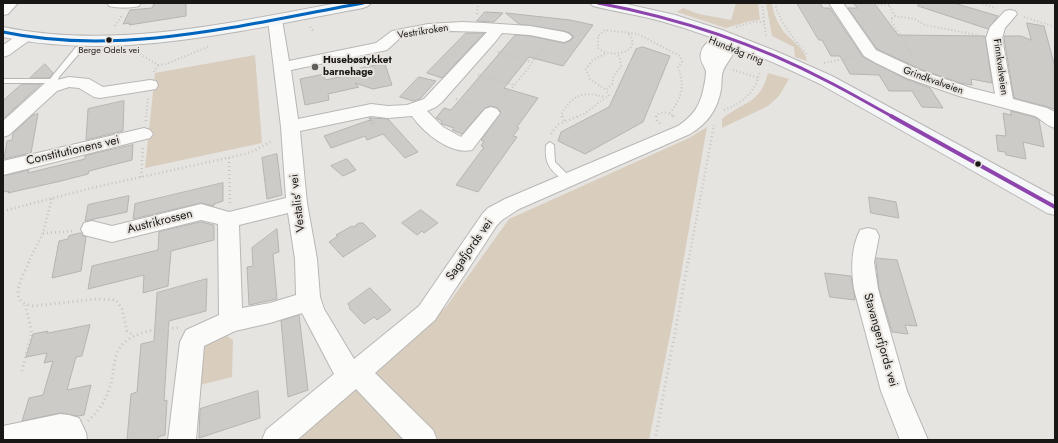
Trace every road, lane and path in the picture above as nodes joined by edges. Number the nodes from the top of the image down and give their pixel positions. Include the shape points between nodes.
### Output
1 (126, 3) edge
2 (363, 3) edge
3 (598, 3) edge
4 (762, 3) edge
5 (775, 3) edge
6 (837, 4) edge
7 (890, 4) edge
8 (1010, 14) dead end
9 (896, 16) junction
10 (275, 20) junction
11 (765, 22) junction
12 (115, 27) dead end
13 (497, 29) junction
14 (3, 32) edge
15 (629, 34) junction
16 (26, 36) junction
17 (994, 38) junction
18 (553, 39) joint
19 (726, 39) junction
20 (214, 44) dead end
21 (764, 44) dead end
22 (482, 48) junction
23 (79, 49) dead end
24 (3, 52) edge
25 (138, 53) dead end
26 (605, 53) junction
27 (870, 53) junction
28 (617, 54) junction
29 (810, 59) dead end
30 (532, 62) junction
31 (819, 63) dead end
32 (282, 67) junction
33 (462, 70) junction
34 (735, 70) dead end
35 (760, 72) dead end
36 (913, 74) junction
37 (759, 78) junction
38 (3, 81) edge
39 (52, 84) junction
40 (150, 85) dead end
41 (514, 85) junction
42 (606, 90) junction
43 (440, 94) junction
44 (605, 98) junction
45 (1005, 102) junction
46 (416, 109) junction
47 (720, 111) dead end
48 (670, 113) dead end
49 (490, 114) junction
50 (564, 121) junction
51 (713, 121) dead end
52 (1055, 122) edge
53 (290, 129) junction
54 (3, 131) edge
55 (144, 134) dead end
56 (550, 145) joint
57 (229, 157) junction
58 (3, 168) edge
59 (568, 180) junction
60 (52, 198) junction
61 (297, 203) junction
62 (1055, 207) edge
63 (3, 210) edge
64 (228, 220) junction
65 (92, 229) joint
66 (43, 233) junction
67 (868, 236) dead end
68 (309, 301) junction
69 (25, 305) junction
70 (230, 321) junction
71 (133, 335) junction
72 (195, 338) junction
73 (22, 371) dead end
74 (353, 374) junction
75 (72, 437) edge
76 (3, 440) edge
77 (182, 440) edge
78 (276, 440) edge
79 (423, 440) edge
80 (655, 440) edge
81 (914, 440) edge

1 - 12 path
2 - 10 main road
3 - 19 main road, Hundvåg ring via 634,11
4 - 11 path
5 - 29 path via 778,17
6 - 7 path
6 - 27 street, Grindkvalveien
7 - 9 path
8 - 17 street, Finnkvalveien via 998,27
9 - 17 path via 915,19 925,25
9 - 36 path via 891,20 915,59
10 - 16 main road via 195,34 145,39 58,40
10 - 32 street, Vestalis' vei
11 - 19 path via 753,22
11 - 21 path
13 - 18 street, Vestrikroken via 519,29
13 - 22 street
13 - 32 street, Vestrikroken via 458,27 402,33 381,47
14 - 16 main road
15 - 26 path via 605,30 600,33 597,46
15 - 28 path via 633,41 632,45
15 - 48 path via 638,34 680,56 682,62 678,67 683,80 682,93 679,102
16 - 24 street
17 - 45 street, Finnkvalveien
18 - 30 path
19 - 59 street, Sagafjords vei via 721,62 714,71 706,111 700,119 691,126
19 - 62 main road, Hundvåg ring via 861,101
20 - 25 path via 163,65 158,65
22 - 30 path
22 - 33 street
23 - 39 lane via 54,76
26 - 28 path
26 - 42 path via 593,60 586,69 590,79
27 - 31 path
27 - 36 street, Grindkvalveien
28 - 42 path via 621,67
30 - 41 path
32 - 53 street, Vestalis' vei
33 - 41 path
33 - 43 street
34 - 37 path
35 - 37 path
36 - 45 street, Grindkvalveien via 965,92
37 - 47 path via 752,92 744,100
38 - 39 lane
39 - 40 street via 83,83 100,93
39 - 54 street
41 - 49 path
42 - 44 path via 609,95
43 - 46 street via 430,103
43 - 49 path via 473,104
44 - 50 path via 584,113
44 - 50 path via 591,93 576,96 561,114
45 - 52 street, Grindkvalveien via 1041,112
46 - 49 street via 436,132 465,145
46 - 53 street via 396,112 370,110
50 - 56 path via 552,130
51 - 80 path
53 - 57 path via 254,151
53 - 61 street, Vestalis' vei
55 - 58 street, Constitutionens vei
56 - 59 lane via 548,159
57 - 60 path
57 - 64 path
59 - 74 street, Sagafjords vei via 495,214 427,313
60 - 63 path
60 - 66 path
61 - 64 street
61 - 68 street, Vestalis' vei via 306,259
64 - 65 street, Austrikrossen via 201,212 112,234
64 - 70 street
65 - 66 path
66 - 69 path via 19,286 18,294
67 - 81 street, Stavangerfjords vei via 863,254 866,289 894,391
68 - 70 street
68 - 74 street, Vestalis' vei via 342,365
69 - 71 path via 42,306 96,299 116,300 122,309 127,332
69 - 73 path via 32,332
70 - 72 street
71 - 72 path via 178,328
71 - 75 path via 120,345 116,353 106,400
72 - 77 street via 192,342 189,365
74 - 78 street, Sagafjords vei
74 - 79 street, Vestalis' vei via 362,378
75 - 76 street via 69,428 60,427

